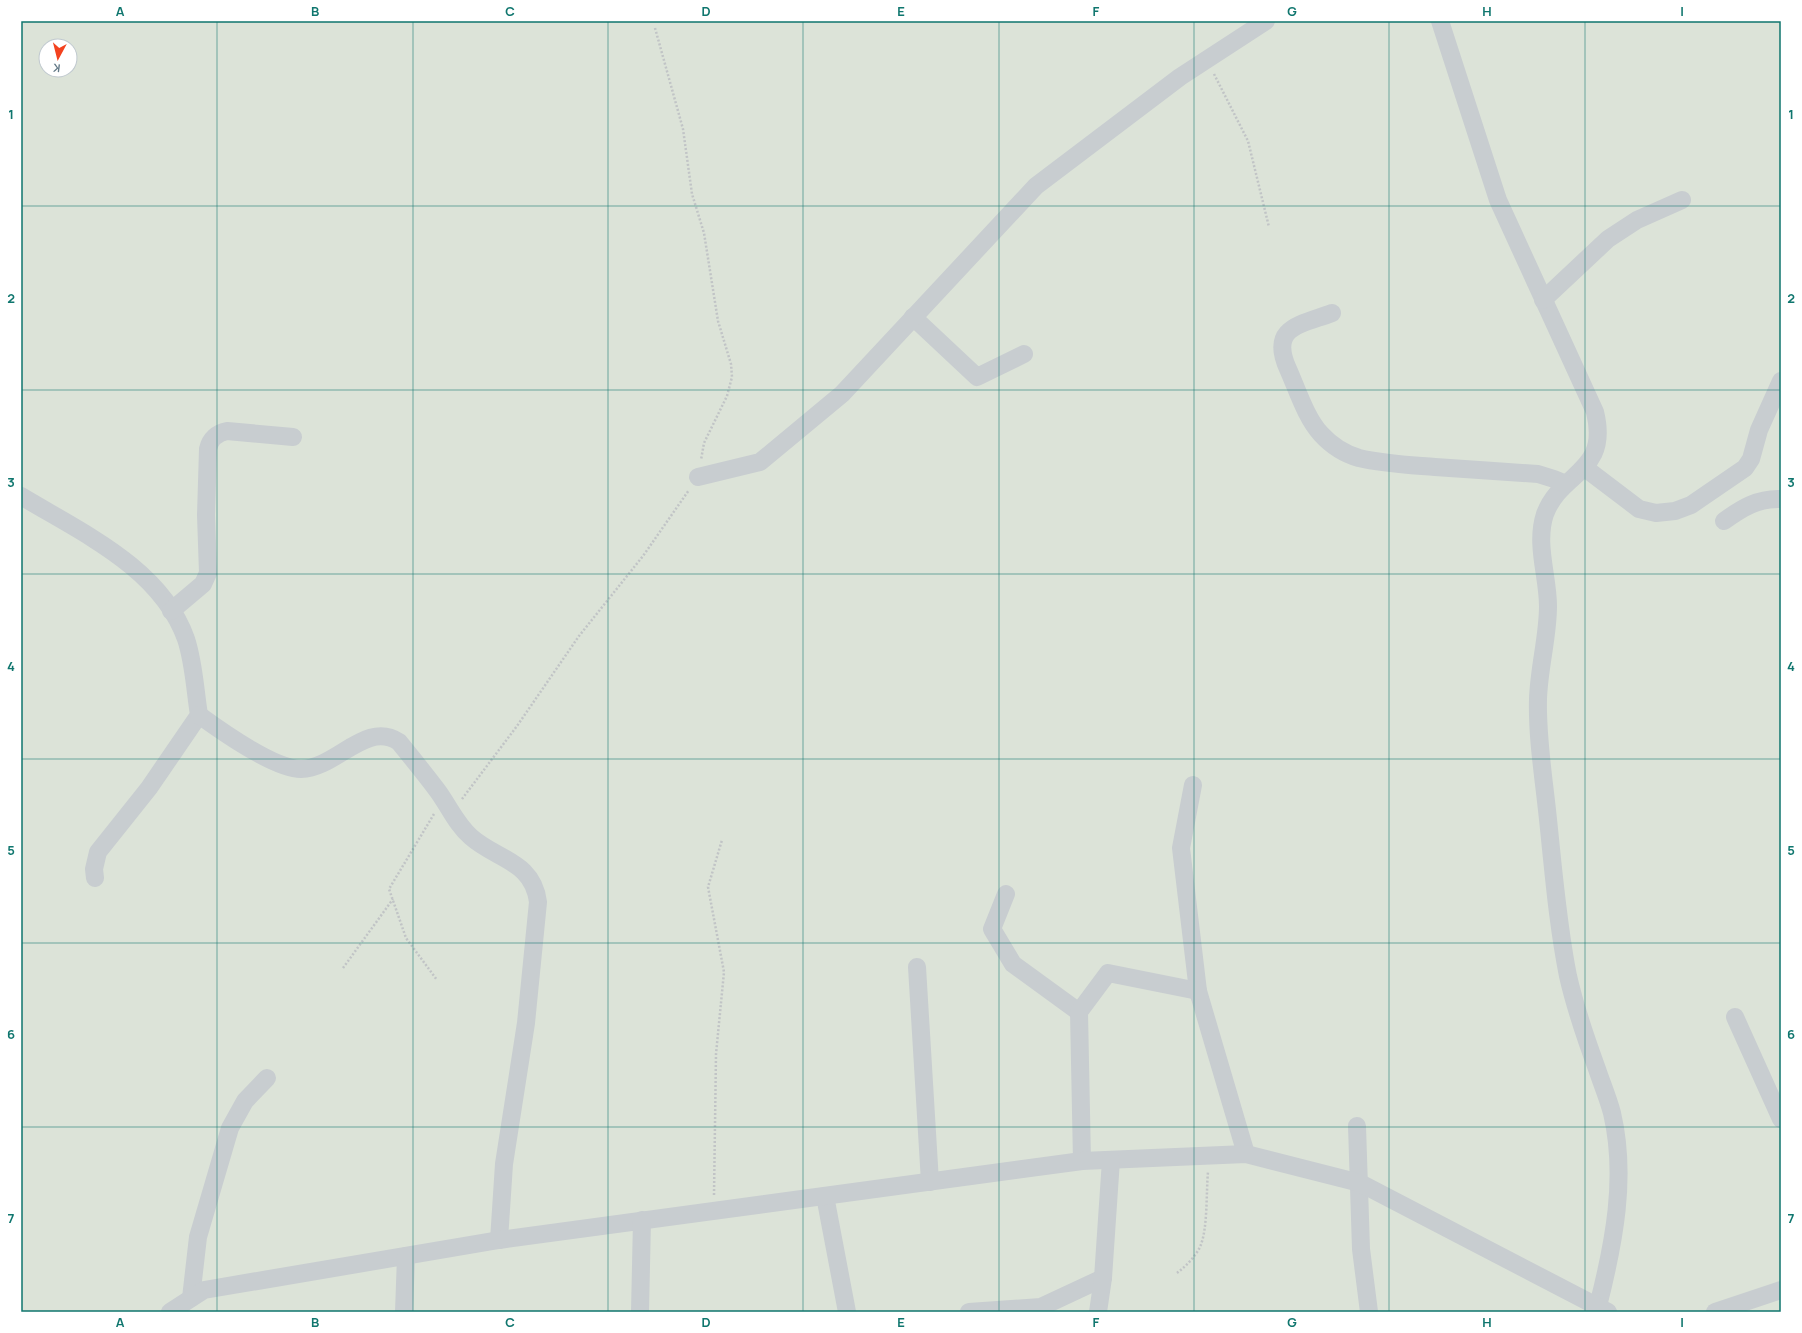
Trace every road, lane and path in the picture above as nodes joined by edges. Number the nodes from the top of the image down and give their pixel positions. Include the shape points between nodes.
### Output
1 (1266, 21) edge
2 (1440, 21) edge
3 (655, 28) dead end
4 (1208, 61) junction
5 (1682, 200) dead end
6 (1269, 227) dead end
7 (1543, 300) junction
8 (1332, 313) dead end
9 (913, 317) junction
10 (1024, 354) dead end
11 (1781, 381) edge
12 (293, 437) dead end
13 (1585, 468) junction
14 (698, 477) junction
15 (1566, 484) junction
16 (21, 496) edge
17 (1781, 499) edge
18 (1724, 521) dead end
19 (171, 611) junction
20 (199, 715) junction
21 (1193, 785) dead end
22 (447, 806) junction
23 (722, 840) dead end
24 (95, 878) dead end
25 (1006, 894) dead end
26 (393, 899) junction
27 (917, 967) dead end
28 (343, 968) dead end
29 (437, 980) dead end
30 (1198, 991) junction
31 (1079, 1012) junction
32 (1734, 1017) dead end
33 (267, 1078) dead end
34 (1781, 1119) edge
35 (1357, 1126) dead end
36 (1246, 1154) junction
37 (1209, 1156) junction
38 (1111, 1160) junction
39 (1082, 1161) junction
40 (930, 1182) junction
41 (1360, 1183) junction
42 (825, 1196) junction
43 (713, 1211) junction
44 (642, 1220) junction
45 (499, 1240) junction
46 (406, 1256) junction
47 (1178, 1273) dead end
48 (1103, 1278) junction
49 (1781, 1290) edge
50 (191, 1298) junction
51 (1603, 1309) edge
52 (170, 1312) edge
53 (404, 1312) edge
54 (640, 1312) edge
55 (847, 1312) edge
56 (969, 1312) edge
57 (1098, 1312) edge
58 (1369, 1312) edge
59 (1715, 1312) edge

1 - 4 street
2 - 7 street via 1498,200
3 - 14 path via 683,129 692,194 704,234 718,321 731,364 732,377 727,396 704,443
4 - 6 path via 1248,141
4 - 9 street via 1180,77 1036,186
5 - 7 street via 1637,220 1608,239
7 - 13 street via 1595,412 1598,439
8 - 15 street via 1292,328 1284,339 1281,352 1314,426 1330,442 1349,454 1369,460 1404,465 1538,474
9 - 10 street via 977,377
9 - 14 street via 842,394 760,462
11 - 13 street via 1745,468 1691,505 1674,511 1656,513 1639,509
12 - 19 street via 227,432 218,434 211,441 208,449 206,515 208,573 203,584
13 - 15 street
14 - 22 path via 643,556 579,636 517,726
15 - 51 street via 1553,498 1542,525 1541,547 1548,604 1539,680 1539,723 1555,887 1568,977 1609,1102 1618,1146 1619,1185
16 - 19 street via 124,559 148,580
17 - 18 street via 1769,498 1745,506
19 - 20 street via 189,650
20 - 22 street via 240,744 286,766 300,769 327,762 367,738 378,735 393,738 399,742
20 - 24 street via 149,788 98,852 94,865
21 - 30 street via 1181,848
22 - 26 path via 389,889
22 - 45 street via 471,838 526,872 536,891 538,902 526,1023 504,1164
23 - 43 path via 708,887 724,972 716,1054
25 - 31 street via 992,929 1013,964
26 - 28 path
26 - 29 path via 406,938
27 - 40 street
30 - 31 street via 1108,973
30 - 36 street
31 - 39 street
32 - 34 street
33 - 50 street via 245,1101 230,1128 198,1237
35 - 41 street
36 - 37 street
36 - 41 street
37 - 38 street
37 - 47 path via 1203,1236 1196,1253
38 - 39 street
38 - 48 street
39 - 40 street
40 - 42 street
41 - 51 street
41 - 58 street via 1361,1249
42 - 43 street
42 - 55 street
43 - 44 street
44 - 45 street
44 - 54 street
45 - 46 street
46 - 50 street via 204,1290
46 - 53 street
48 - 56 street via 1040,1307
48 - 57 street
49 - 59 street
50 - 52 street

